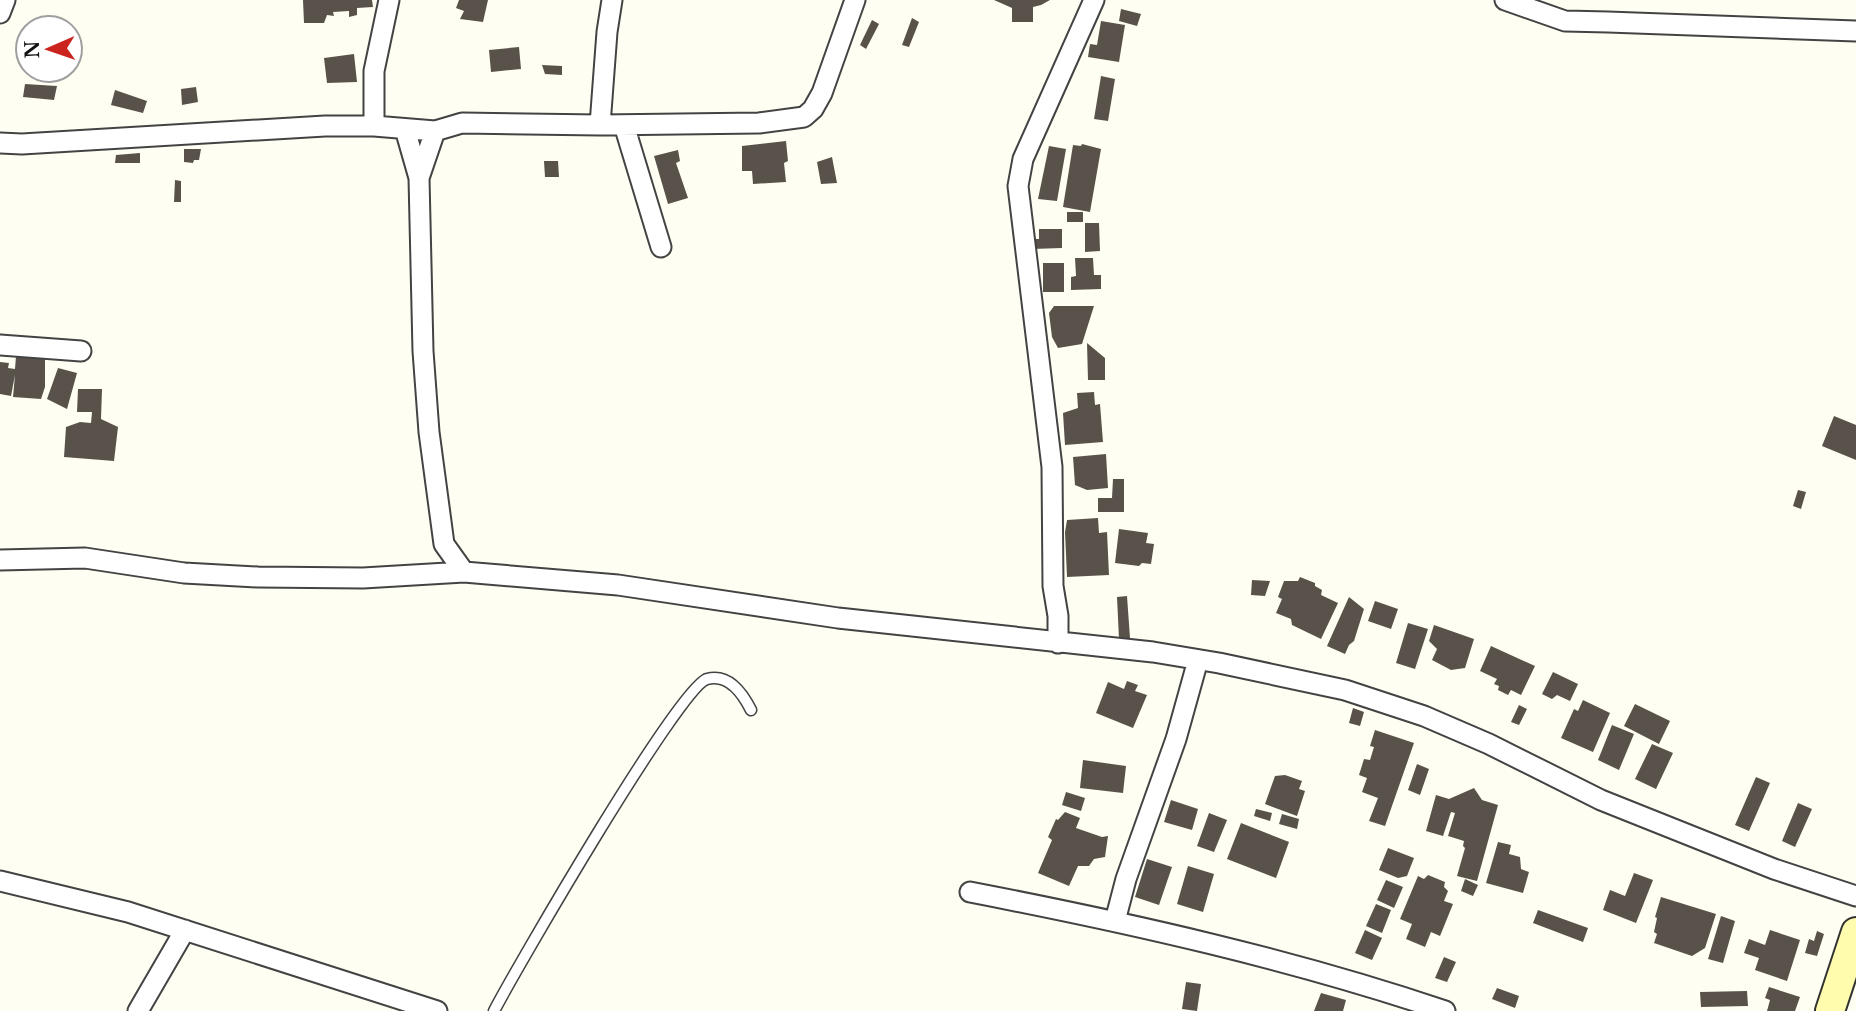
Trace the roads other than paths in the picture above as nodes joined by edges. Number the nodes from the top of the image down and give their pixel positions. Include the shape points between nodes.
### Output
1 (5, 0) edge
2 (389, 0) edge
3 (612, 0) edge
4 (855, 0) edge
5 (1094, 0) edge
6 (1505, 0) edge
7 (0, 13) edge
8 (1856, 31) edge
9 (600, 125) junction
10 (624, 125) junction
11 (374, 126) junction
12 (405, 129) junction
13 (435, 131) junction
14 (0, 143) edge
15 (419, 178) junction
16 (661, 247) dead end
17 (0, 345) edge
18 (81, 351) dead end
19 (444, 544) junction
20 (0, 560) edge
21 (464, 572) junction
22 (425, 573) junction
23 (1058, 643) junction
24 (1198, 660) junction
25 (751, 710) dead end
26 (0, 881) edge
27 (971, 892) dead end
28 (1856, 896) edge
29 (1115, 921) junction
30 (185, 930) junction
31 (1856, 932) edge
32 (138, 1011) edge
33 (437, 1011) edge
34 (494, 1011) edge
35 (1445, 1011) edge
36 (1830, 1011) edge

1 - 7 street
2 - 11 street via 374,71
3 - 9 street
4 - 10 street via 822,93 804,117 759,123
5 - 23 street via 1023,159 1018,186 1052,467
6 - 8 street via 1580,23
9 - 10 street
9 - 13 street via 462,123
10 - 16 street
11 - 12 street
11 - 14 street
12 - 13 street
12 - 15 street
13 - 15 street
15 - 19 street via 423,351
17 - 18 street
19 - 21 street
19 - 22 street
20 - 22 street via 85,558 184,573 258,577 363,578
21 - 22 street
21 - 23 street via 618,585 838,618
23 - 24 street
24 - 28 street via 1345,690 1424,716 1601,800 1774,869
24 - 29 street
25 - 34 lane via 741,692 729,683 708,679 698,684 617,802
26 - 30 street
27 - 29 street
29 - 35 street via 1288,964
30 - 32 street
30 - 33 street
31 - 36 street

